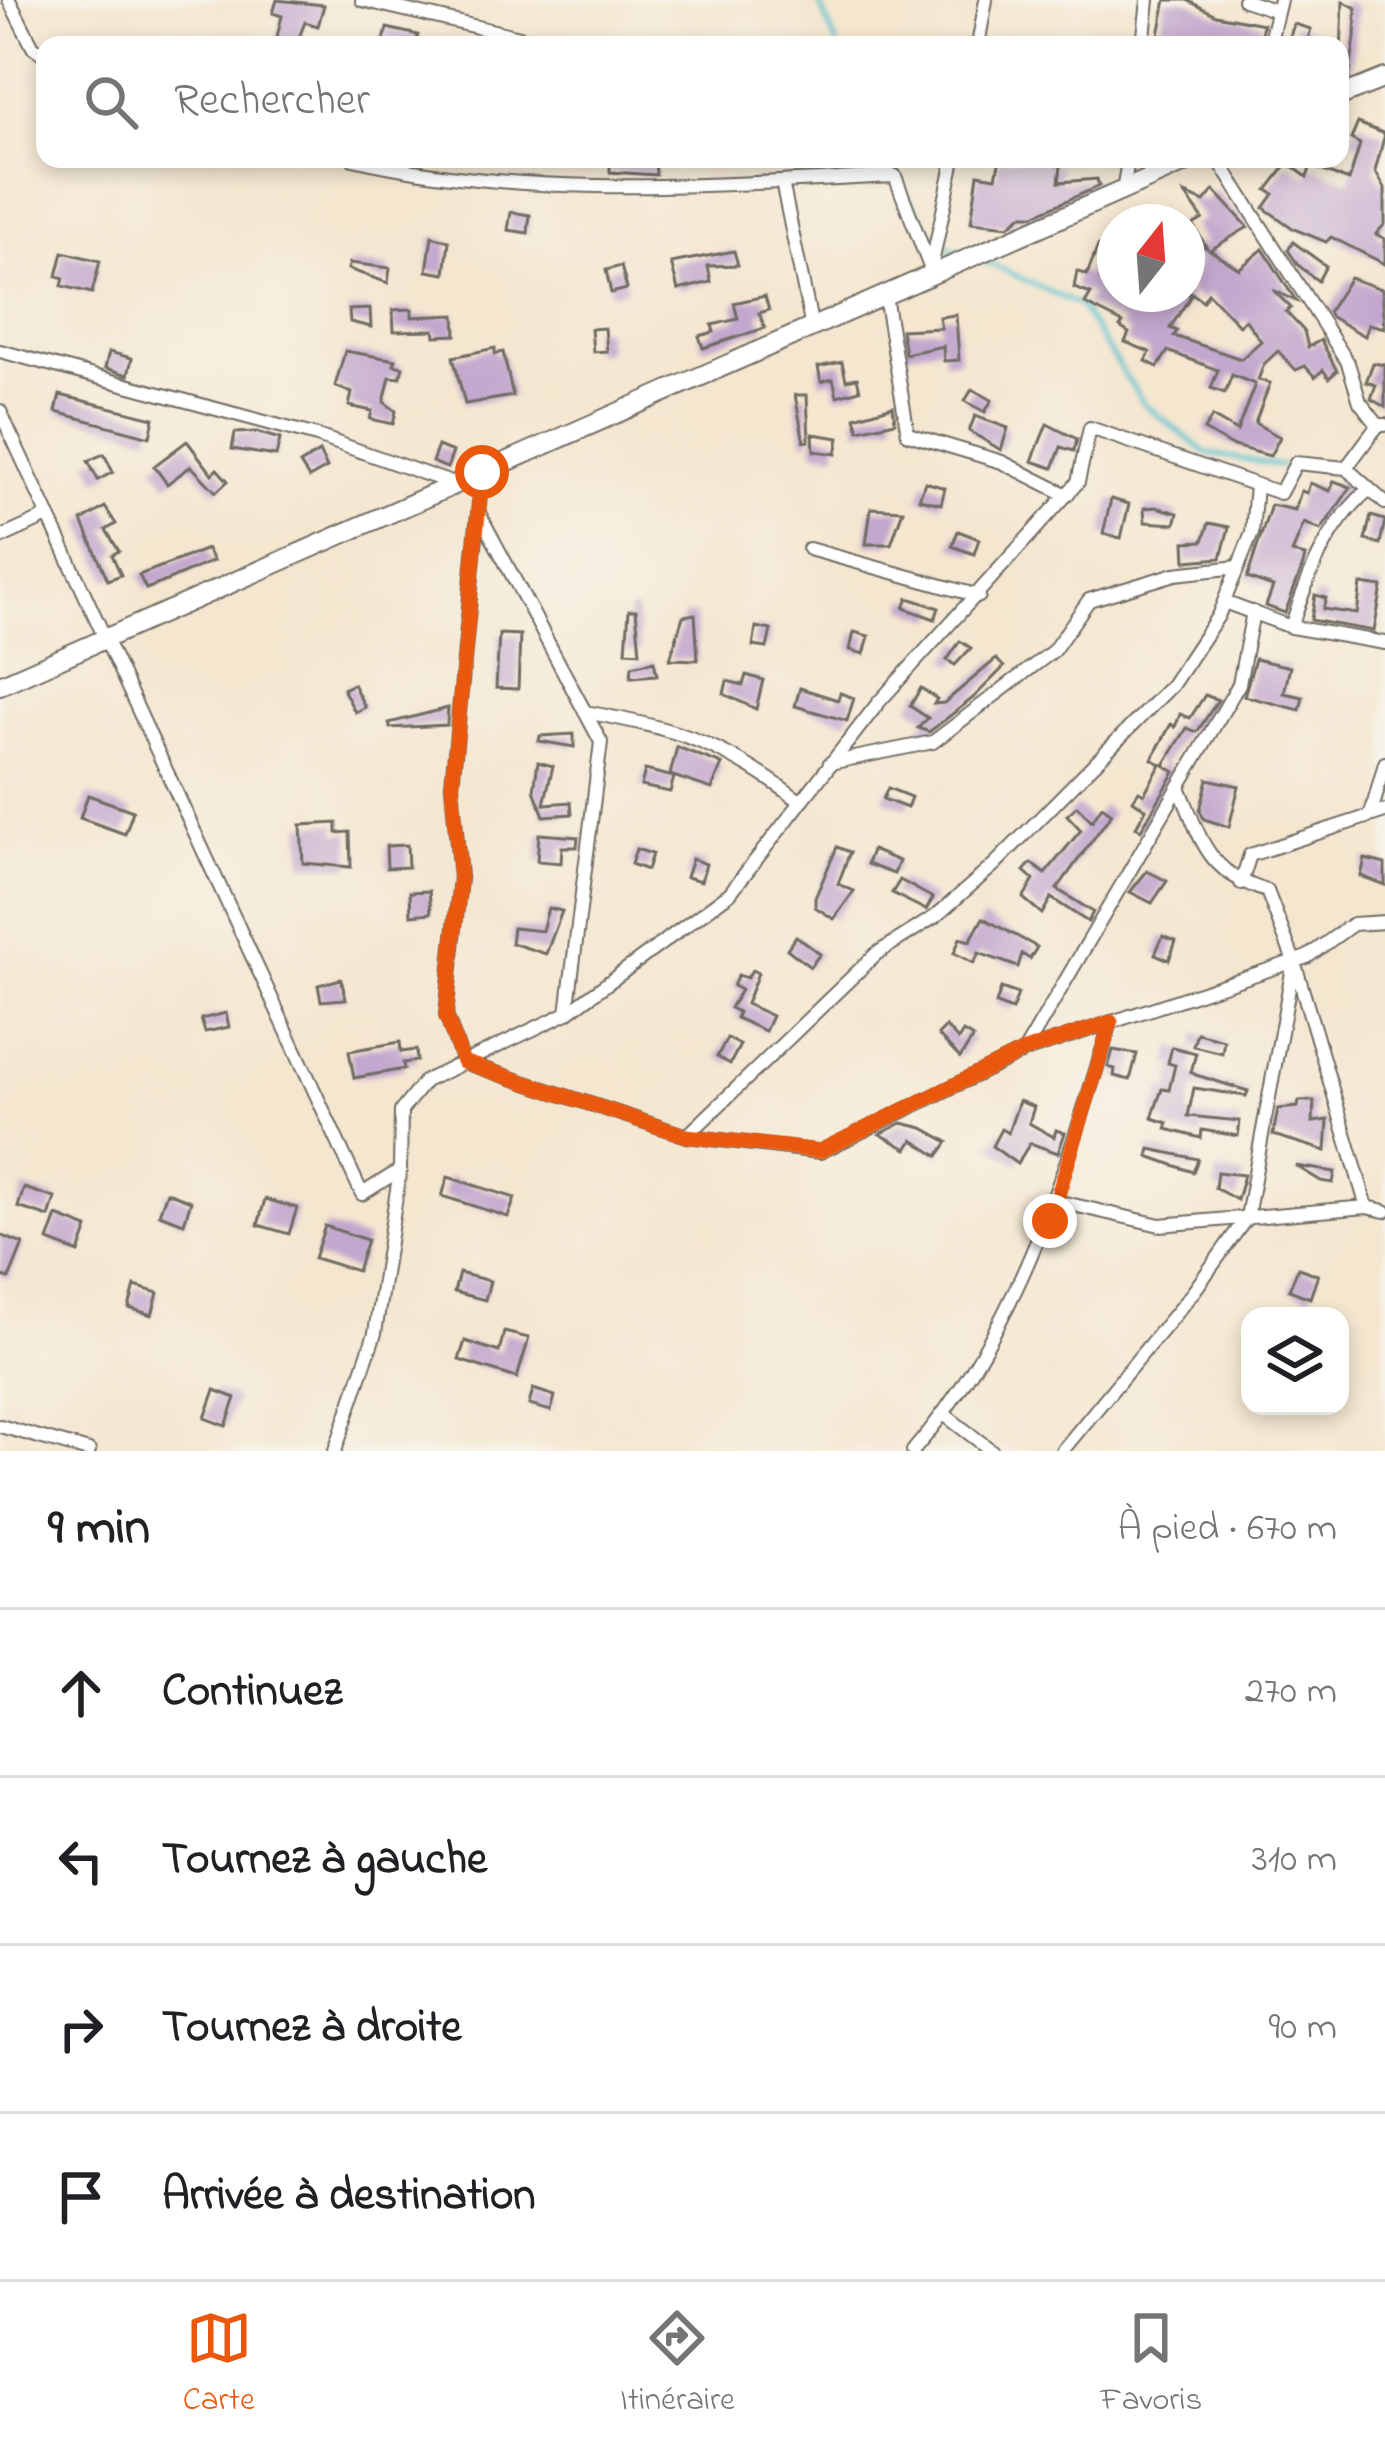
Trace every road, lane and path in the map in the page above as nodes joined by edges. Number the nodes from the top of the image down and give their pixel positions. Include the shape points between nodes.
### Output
1 (9, 0) edge
2 (362, 0) edge
3 (986, 0) edge
4 (1148, 0) edge
5 (1244, 0) edge
6 (1279, 6) edge
7 (516, 36) edge
8 (980, 36) edge
9 (1144, 36) edge
10 (1271, 36) edge
11 (36, 49) edge
12 (1385, 78) edge
13 (1349, 92) edge
14 (392, 168) edge
15 (878, 168) edge
16 (952, 168) edge
17 (1127, 168) edge
18 (1176, 168) edge
19 (1224, 168) edge
20 (895, 176) junction
21 (782, 182) junction
22 (1123, 194) junction
23 (932, 272) junction
24 (885, 296) junction
25 (812, 328) junction
26 (0, 351) edge
27 (1, 416) edge
28 (1382, 425) edge
29 (1346, 468) junction
30 (482, 472) junction
31 (456, 484) junction
32 (1256, 485) junction
33 (1366, 492) junction
34 (1067, 495) junction
35 (1385, 503) edge
36 (478, 512) junction
37 (48, 516) junction
38 (0, 538) edge
39 (808, 549) dead end
40 (1238, 567) junction
41 (979, 596) junction
42 (1224, 602) junction
43 (1253, 613) junction
44 (1291, 627) junction
45 (104, 638) junction
46 (1385, 643) edge
47 (0, 685) edge
48 (585, 712) junction
49 (830, 763) junction
50 (1385, 763) edge
51 (1179, 787) junction
52 (800, 801) junction
53 (1378, 813) edge
54 (1241, 883) junction
55 (1385, 922) edge
56 (1294, 961) junction
57 (566, 1013) junction
58 (1111, 1022) junction
59 (1024, 1051) junction
60 (463, 1062) junction
61 (687, 1136) junction
62 (400, 1170) junction
63 (1056, 1201) junction
64 (1367, 1207) junction
65 (1385, 1211) edge
66 (1247, 1217) junction
67 (944, 1415) junction
68 (0, 1426) edge
69 (89, 1451) edge
70 (335, 1451) edge
71 (913, 1451) edge
72 (992, 1451) edge
73 (1062, 1451) edge

1 - 11 street
2 - 7 street
3 - 8 street
4 - 9 street
5 - 6 street
6 - 10 street
12 - 13 main road
14 - 21 street via 551,188
15 - 20 street
16 - 23 street
17 - 22 street
18 - 22 main road
19 - 28 street via 1348,363 1360,402
20 - 21 street
20 - 23 street
21 - 25 street
22 - 23 main road
23 - 24 main road
24 - 25 main road
24 - 34 street via 908,434 1002,463
25 - 30 main road
26 - 31 street via 317,436
27 - 37 street
28 - 29 street
29 - 32 street via 1296,463 1280,493
29 - 33 street
30 - 31 main road
30 - 36 street
31 - 45 main road
32 - 34 street via 1090,428 1078,482
32 - 40 street via 1252,533
33 - 35 street
33 - 44 street via 1342,514
34 - 41 street
36 - 48 street
36 - 60 street via 452,785 460,878 446,1016
37 - 38 street
37 - 45 street
39 - 41 street
40 - 42 street
40 - 49 street via 1175,574 1089,600 1053,651 934,742
41 - 49 street
42 - 43 street
42 - 61 street via 1172,685 1094,770 936,916 876,954
43 - 44 street
43 - 51 street via 1239,684
44 - 46 street
45 - 47 main road
45 - 62 street via 362,1194
48 - 52 street via 672,728 738,756
48 - 57 street via 601,742
49 - 52 street
50 - 53 street
51 - 54 street via 1209,860
51 - 59 street
52 - 57 street via 730,893
53 - 54 street via 1250,855
54 - 56 street via 1267,891
55 - 56 street via 1354,924
56 - 58 street
56 - 64 street
56 - 66 street
57 - 60 street
58 - 59 street
58 - 63 street
59 - 61 street via 820,1151
60 - 61 street
60 - 62 street via 425,1081 400,1111
62 - 70 street via 375,1333
63 - 66 street via 1160,1225
63 - 67 street
64 - 65 street
64 - 66 street
66 - 73 street
67 - 71 street
67 - 72 street
68 - 69 street

